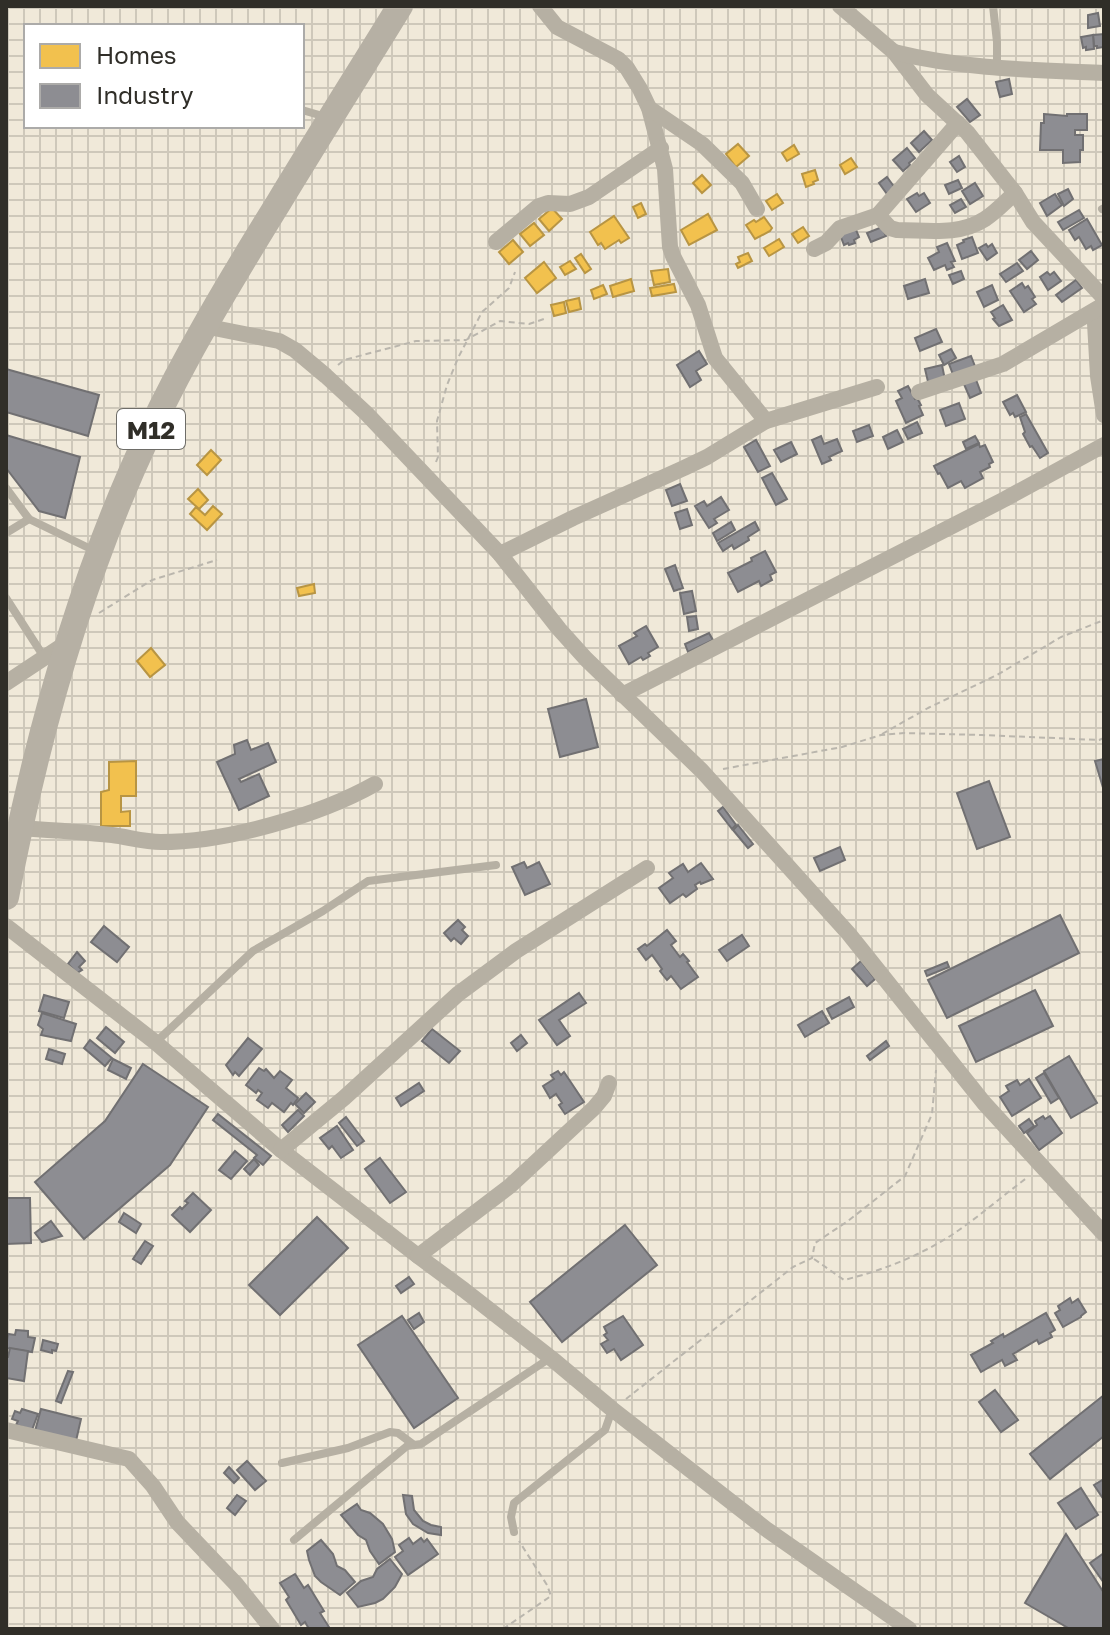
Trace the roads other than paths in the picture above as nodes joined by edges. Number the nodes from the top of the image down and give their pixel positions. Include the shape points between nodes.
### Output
1 (400, 6) edge
2 (540, 6) edge
3 (840, 6) edge
4 (993, 6) edge
5 (894, 52) junction
6 (997, 67) junction
7 (1104, 73) edge
8 (649, 108) junction
9 (304, 111) edge
10 (330, 118) junction
11 (958, 123) junction
12 (661, 148) junction
13 (1015, 193) junction
14 (757, 209) dead end
15 (878, 215) junction
16 (496, 242) dead end
17 (814, 249) dead end
18 (1103, 303) edge
19 (204, 326) junction
20 (877, 387) dead end
21 (919, 392) dead end
22 (1104, 415) edge
23 (766, 421) junction
24 (1104, 445) edge
25 (6, 488) edge
26 (29, 519) junction
27 (6, 533) edge
28 (99, 554) junction
29 (500, 554) junction
30 (6, 598) edge
31 (71, 635) junction
32 (44, 657) junction
33 (6, 683) edge
34 (622, 695) junction
35 (375, 784) dead end
36 (19, 828) junction
37 (496, 865) dead end
38 (647, 868) dead end
39 (6, 897) edge
40 (6, 926) edge
41 (155, 1042) junction
42 (609, 1083) dead end
43 (281, 1150) junction
44 (1104, 1234) edge
45 (418, 1256) junction
46 (551, 1358) junction
47 (612, 1409) junction
48 (6, 1430) edge
49 (414, 1445) junction
50 (282, 1463) dead end
51 (514, 1532) road end
52 (294, 1540) dead end
53 (272, 1629) edge
54 (909, 1629) edge

1 - 10 highway, M12
2 - 8 street via 557,27 623,63
3 - 5 street
4 - 6 lane
5 - 6 street
5 - 11 street
6 - 7 street
8 - 12 street
8 - 14 street via 702,144 742,183
9 - 10 lane
10 - 19 highway, M12
11 - 13 street
11 - 15 street
12 - 16 street via 589,197 539,206
12 - 23 street via 673,256 698,305 715,358
13 - 15 street via 987,218 956,231 897,230
13 - 18 street via 1033,222
15 - 17 street via 840,228
18 - 21 street via 1003,364
18 - 22 street via 1095,323
19 - 28 highway, M12 via 147,436
19 - 29 street via 279,341 295,350 366,413
20 - 23 street
23 - 29 street via 707,457
24 - 34 street
25 - 26 lane
26 - 27 lane
26 - 28 lane
28 - 31 highway, M12
29 - 34 street via 559,629
30 - 32 lane
31 - 32 street
31 - 36 highway, M12
32 - 33 street
34 - 44 street via 702,771 849,934 984,1103
35 - 36 street via 316,810 202,839 159,842
36 - 39 highway, M12
37 - 41 lane via 368,881 253,951
38 - 43 street via 458,994
40 - 41 street
41 - 43 street
42 - 45 street via 594,1108 510,1186
43 - 45 street
45 - 46 street
46 - 47 street
46 - 49 lane
47 - 51 lane via 605,1430 514,1503
47 - 54 street via 766,1529
48 - 53 street via 129,1459
49 - 50 lane via 390,1432
49 - 52 lane

